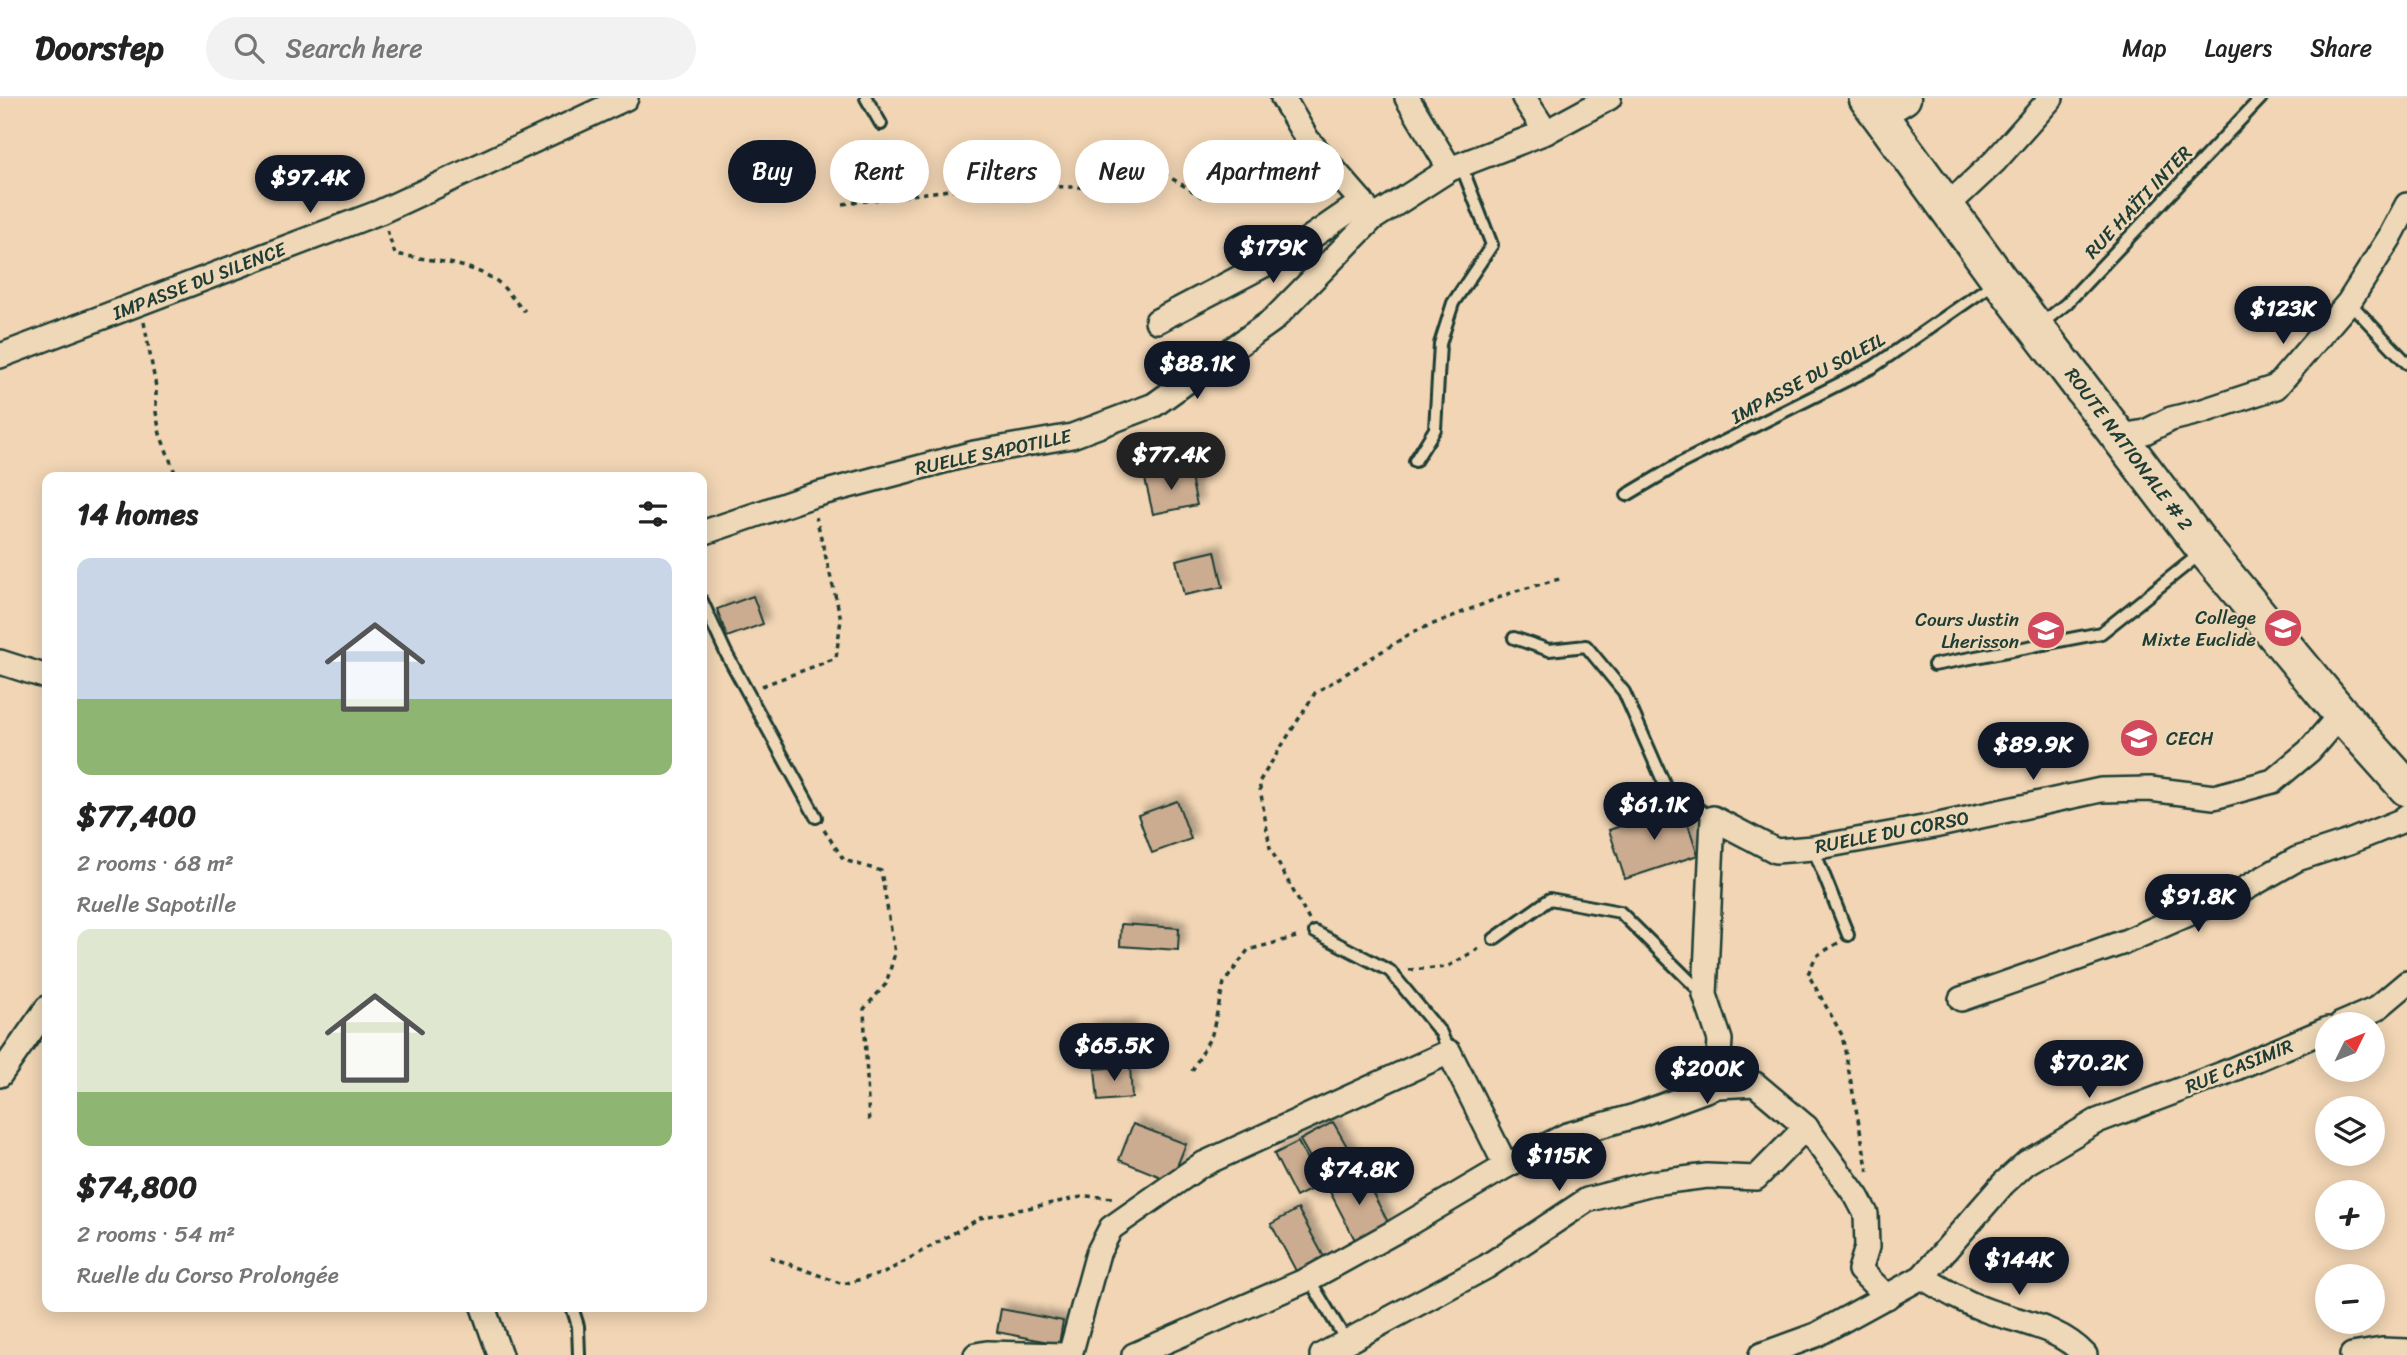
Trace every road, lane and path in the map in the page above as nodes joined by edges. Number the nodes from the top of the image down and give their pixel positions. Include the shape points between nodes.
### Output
1 (626, 98) edge
2 (866, 98) edge
3 (1283, 98) edge
4 (1407, 98) edge
5 (1524, 98) edge
6 (1609, 98) edge
7 (2051, 98) edge
8 (2261, 98) edge
9 (1883, 103) edge
10 (881, 124) dead end
11 (1546, 132) junction
12 (1307, 139) junction
13 (1455, 167) junction
14 (843, 204) dead end
15 (2407, 205) edge
16 (1946, 207) junction
17 (1367, 211) junction
18 (380, 212) junction
19 (1999, 279) junction
20 (2349, 302) junction
21 (142, 303) junction
22 (525, 311) dead end
23 (1157, 321) dead end
24 (2037, 327) junction
25 (0, 355) edge
26 (2407, 363) edge
27 (2120, 436) junction
28 (1415, 461) dead end
29 (175, 472) edge
30 (1627, 495) dead end
31 (811, 496) junction
32 (707, 531) edge
33 (2205, 550) junction
34 (1563, 578) dead end
35 (707, 611) edge
36 (1514, 638) dead end
37 (0, 662) edge
38 (1934, 665) dead end
39 (42, 675) edge
40 (747, 692) junction
41 (2341, 714) junction
42 (2407, 788) edge
43 (2407, 816) edge
44 (816, 817) joint
45 (1713, 818) junction
46 (1813, 848) junction
47 (1315, 932) junction
48 (1848, 935) joint
49 (1494, 939) joint
50 (1390, 971) junction
51 (2407, 983) edge
52 (1705, 995) junction
53 (1961, 999) dead end
54 (2369, 1012) edge
55 (42, 1015) edge
56 (2315, 1035) edge
57 (1449, 1052) junction
58 (1192, 1072) dead end
59 (0, 1075) edge
60 (1717, 1086) junction
61 (869, 1125) dead end
62 (1806, 1127) junction
63 (1506, 1166) junction
64 (1863, 1191) junction
65 (1148, 1201) junction
66 (771, 1257) dead end
67 (1922, 1277) junction
68 (1309, 1279) junction
69 (1887, 1297) junction
70 (485, 1312) edge
71 (574, 1312) edge
72 (1348, 1342) junction
73 (1793, 1349) edge
74 (2407, 1351) edge
75 (500, 1355) edge
76 (579, 1355) edge
77 (976, 1355) edge
78 (1061, 1355) edge
79 (1070, 1355) edge
80 (1134, 1355) edge
81 (1322, 1355) edge
82 (1762, 1355) edge
83 (2085, 1355) edge
84 (2352, 1355) edge

1 - 18 street, IMPASSE DU SILENCE
2 - 10 lane
3 - 12 street
4 - 13 street
5 - 11 street
6 - 11 street, RUELLE SAPOTILLE
7 - 16 street
8 - 24 lane, RUE HAÏTI INTER via 2066,304
9 - 16 main road, ROUTE NATIONALE # 2
11 - 13 street, RUELLE SAPOTILLE
12 - 14 path via 1204,198 1158,170 1114,188 1030,186 1000,198 964,188
12 - 17 street
13 - 17 street, RUELLE SAPOTILLE
13 - 28 lane via 1492,245 1453,303 1440,344 1435,429
15 - 20 street
16 - 19 main road, ROUTE NATIONALE # 2
17 - 23 street
17 - 31 street, RUELLE SAPOTILLE via 1273,320 1153,405 1072,436 974,453
18 - 21 street, IMPASSE DU SILENCE
18 - 22 path via 395,254 475,269 498,281
19 - 24 main road, ROUTE NATIONALE # 2
19 - 30 lane, IMPASSE DU SOLEIL via 1873,367
20 - 26 lane
20 - 27 street via 2276,387 2171,419 2145,432
21 - 25 street, IMPASSE DU SILENCE
21 - 29 path via 160,434
24 - 27 main road, ROUTE NATIONALE # 2
27 - 33 main road, ROUTE NATIONALE # 2
31 - 32 street, RUELLE SAPOTILLE
31 - 40 path via 841,619 836,657
33 - 38 lane via 2101,633
33 - 41 main road, ROUTE NATIONALE # 2
34 - 47 path via 1413,632 1315,693 1259,782 1270,848
35 - 40 lane
36 - 45 lane, RUELLE DU CORSO via 1549,650 1586,646 1624,692 1667,790
37 - 39 street
40 - 44 lane
41 - 42 main road, ROUTE NATIONALE # 2
41 - 46 street, RUELLE DU CORSO via 2309,751 2273,781 2214,797 2150,789 2101,790
43 - 53 street via 2297,859 2241,891 2127,941
44 - 61 path via 844,860 881,871 895,953 886,984 864,1009
45 - 46 street, RUELLE DU CORSO via 1776,851
45 - 52 street
46 - 48 lane
47 - 50 lane
47 - 58 path via 1248,950 1224,983 1212,1034
48 - 64 path via 1816,957 1808,974 1842,1035
49 - 50 path via 1447,967
49 - 52 lane via 1550,899 1620,912
50 - 57 lane via 1441,1033
51 - 54 street
52 - 60 street via 1720,1040
55 - 59 street
56 - 67 street, RUE CASIMIR via 2097,1121 2038,1156 2003,1184
57 - 63 street
57 - 65 street via 1201,1165
60 - 62 street via 1755,1083
60 - 63 street via 1567,1135
62 - 64 street
62 - 72 street via 1756,1178 1707,1176 1652,1183 1587,1200 1486,1267
63 - 68 street
64 - 69 street via 1867,1247 1860,1270
65 - 66 path via 1086,1196 980,1218 884,1273 843,1284
65 - 79 street via 1111,1228 1098,1253
67 - 69 street, RUE CASIMIR
67 - 83 street via 1989,1312 2056,1333
68 - 72 lane
68 - 80 street
69 - 73 street, RUE CASIMIR
70 - 75 street
71 - 76 lane
72 - 81 street
73 - 82 street, RUE CASIMIR
74 - 84 street
77 - 78 street

